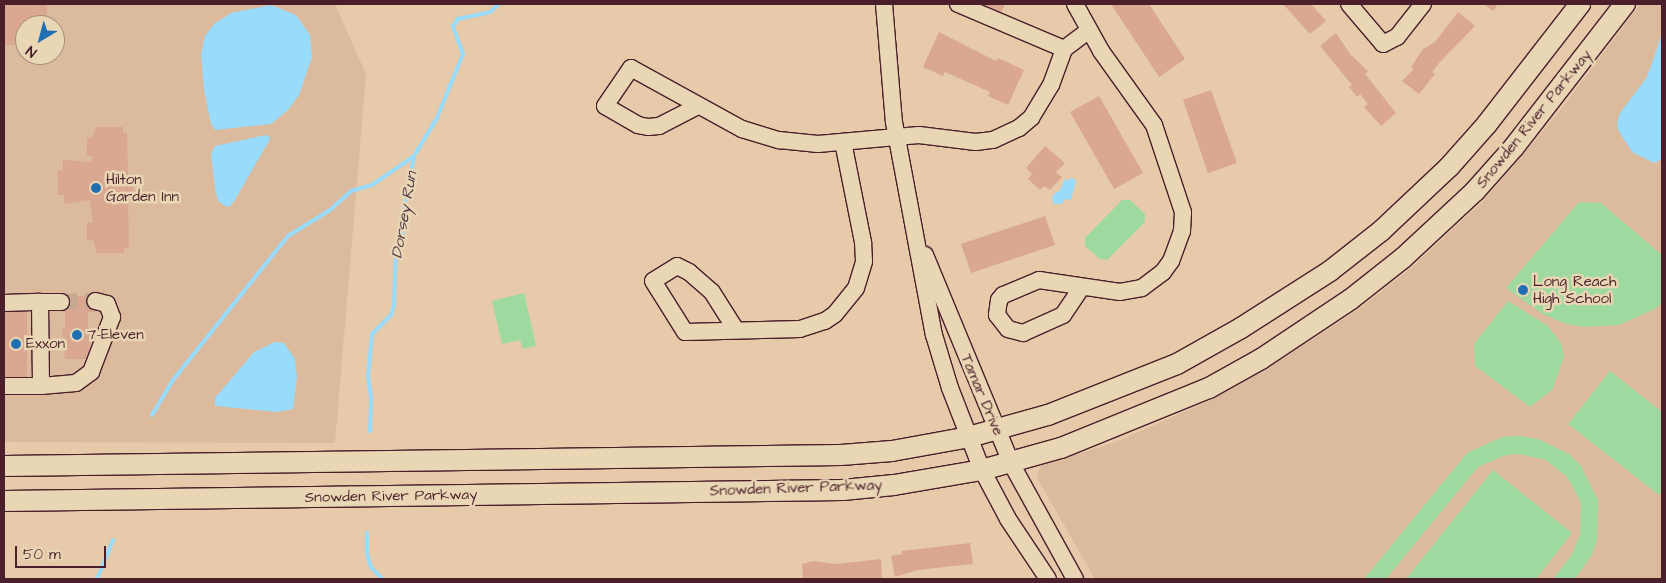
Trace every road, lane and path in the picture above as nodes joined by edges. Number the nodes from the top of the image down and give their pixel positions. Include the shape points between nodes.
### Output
1 (884, 4) edge
2 (958, 4) edge
3 (1075, 4) edge
4 (1349, 4) edge
5 (1423, 4) edge
6 (1580, 4) edge
7 (1625, 4) edge
8 (1089, 30) junction
9 (1064, 49) junction
10 (698, 106) junction
11 (897, 137) junction
12 (842, 142) junction
13 (908, 203) junction
14 (1080, 288) junction
15 (95, 301) tunnel mouth
16 (40, 302) junction
17 (61, 302) tunnel mouth
18 (4, 303) edge
19 (736, 330) junction
20 (4, 386) edge
21 (41, 386) junction
22 (996, 430) junction
23 (968, 437) junction
24 (1011, 463) junction
25 (4, 466) edge
26 (982, 470) junction
27 (4, 501) edge
28 (1048, 579) edge
29 (1075, 579) edge

1 - 11 street, Tamar Drive
2 - 9 street
3 - 8 street
4 - 5 street via 1383,44 1397,37
6 - 22 main road via 1487,124 1449,166 1381,231 1330,270 1241,328 1176,364 1081,403
7 - 24 main road, Snowden River Parkway via 1550,103 1475,191 1403,258 1351,299 1262,359 1209,388 1078,442
8 - 9 street
8 - 14 street via 1154,125 1183,212 1178,246 1163,272 1152,282 1132,292
9 - 11 street via 1041,104 1031,118 1005,136 976,142 919,135
10 - 10 street via 631,68 605,106 638,125 648,127 659,126
10 - 12 street via 742,129 779,140
11 - 12 street
11 - 13 street, Tamar Drive
12 - 19 street via 863,242 864,261 856,288 835,314 812,326
13 - 22 street, Tamar Drive via 930,270
13 - 23 street, Tamar Drive via 934,335
14 - 14 street via 1040,280 1024,285 1003,295 997,315 1008,329 1023,333 1063,315
15 - 21 street via 107,304 112,316 91,372 76,383
16 - 17 street
16 - 18 street
16 - 21 street
19 - 19 street via 685,332 653,281 677,266 689,272 712,292
20 - 21 street
22 - 23 main road
22 - 24 street, Tamar Drive
23 - 25 main road via 892,451 841,455
23 - 26 street, Tamar Drive
24 - 26 main road, Snowden River Parkway
24 - 29 street, Tamar Drive
26 - 27 main road, Snowden River Parkway via 843,490
26 - 28 street, Tamar Drive via 1008,520

